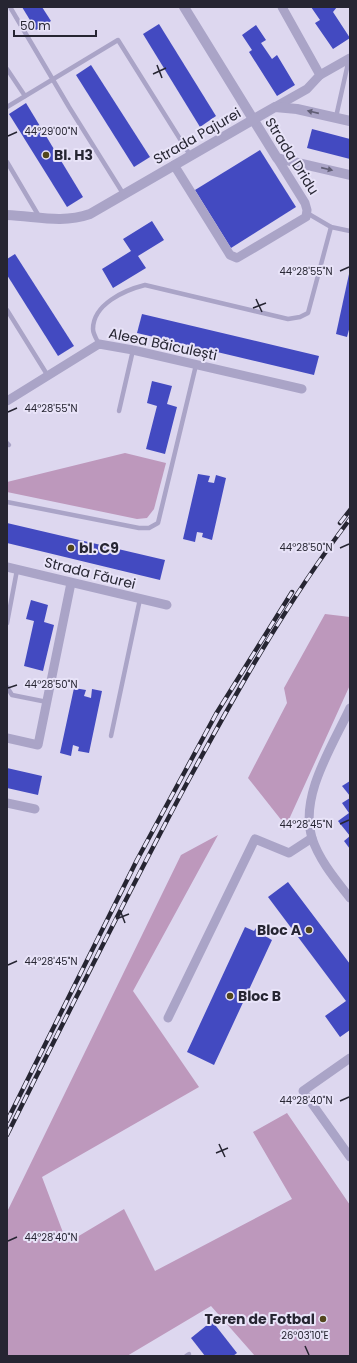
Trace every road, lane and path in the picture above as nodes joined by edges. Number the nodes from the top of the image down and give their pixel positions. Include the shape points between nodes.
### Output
1 (10, 7) edge
2 (282, 7) edge
3 (187, 8) edge
4 (350, 59) edge
5 (7, 69) edge
6 (320, 75) junction
7 (53, 78) junction
8 (25, 96) junction
9 (7, 107) edge
10 (275, 107) junction
11 (336, 117) junction
12 (253, 119) junction
13 (350, 121) edge
14 (190, 155) junction
15 (277, 158) junction
16 (7, 162) edge
17 (174, 165) junction
18 (350, 174) edge
19 (124, 195) junction
20 (306, 213) junction
21 (7, 215) edge
22 (41, 219) junction
23 (331, 227) junction
24 (350, 231) edge
25 (7, 310) edge
26 (99, 344) junction
27 (133, 350) junction
28 (196, 365) junction
29 (48, 376) junction
30 (302, 390) dead end
31 (7, 401) edge
32 (119, 411) dead end
33 (7, 502) edge
34 (7, 567) edge
35 (17, 570) junction
36 (71, 583) junction
37 (140, 599) junction
38 (167, 605) dead end
39 (7, 623) edge
40 (7, 687) edge
41 (47, 702) junction
42 (350, 708) edge
43 (111, 736) dead end
44 (7, 738) edge
45 (7, 803) edge
46 (35, 809) dead end
47 (312, 838) junction
48 (350, 898) edge
49 (168, 1018) dead end
50 (350, 1058) edge
51 (350, 1157) edge

1 - 7 lane
2 - 6 street
3 - 12 street, Strada Dridu
4 - 6 street, Strada Pajurei
4 - 11 lane
5 - 8 lane
6 - 10 street, Strada Pajurei via 307,89
7 - 8 lane
7 - 14 lane via 118,40
7 - 19 lane
8 - 9 lane
11 -> 10 street
10 - 12 street, Strada Pajurei
11 - 13 street
12 - 14 street, Strada Pajurei
12 - 15 street, Strada Dridu
14 - 17 street, Strada Pajurei
15 -> 18 street
15 - 20 street, Strada Dridu via 305,203
16 - 22 lane
17 - 19 street, Strada Pajurei
17 - 20 street, Strada Dridu via 233,257 239,257 303,220
19 - 22 street, Strada Pajurei via 80,217
20 - 23 lane
21 - 22 street, Strada Pajurei
23 - 24 lane
23 - 26 lane via 308,313 288,319 145,285 135,287 108,302 97,314 93,330
25 - 29 lane
26 - 27 street, Aleea Băiculești
26 - 29 street, Aleea Băiculești
27 - 28 street, Aleea Băiculești
27 - 32 lane
28 - 30 street, Aleea Băiculești
28 - 33 lane via 158,523 149,528 139,528
29 - 31 street, Aleea Băiculești
34 - 35 street, Strada Făurei
35 - 36 street, Strada Făurei
35 - 39 lane
36 - 37 street, Strada Făurei
36 - 41 street
37 - 38 street, Strada Făurei
37 - 43 lane
40 - 41 lane via 12,695
41 - 44 street via 38,744
42 - 47 street via 314,786 309,813
45 - 46 street
47 - 48 street
47 - 49 street via 289,853 255,839
50 - 51 street via 303,1091

